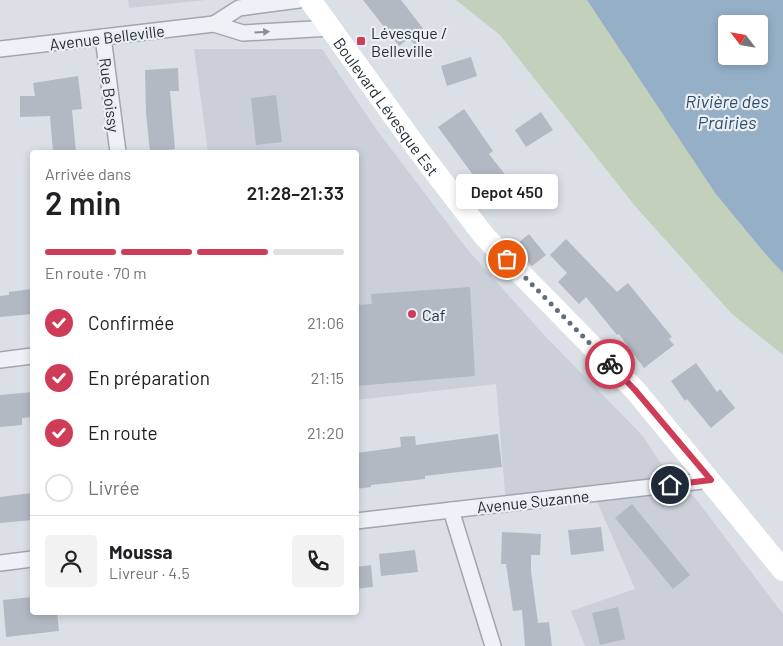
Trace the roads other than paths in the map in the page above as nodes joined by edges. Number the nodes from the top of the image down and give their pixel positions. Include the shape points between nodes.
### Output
1 (299, 0) edge
2 (310, 0) edge
3 (214, 24) junction
4 (331, 28) junction
5 (103, 38) junction
6 (0, 49) edge
7 (118, 150) edge
8 (30, 356) edge
9 (0, 360) edge
10 (711, 480) junction
11 (451, 510) junction
12 (359, 521) edge
13 (30, 559) edge
14 (0, 563) edge
15 (783, 570) edge
16 (493, 646) edge

1 - 3 street, Avenue Belleville via 239,8
2 - 4 street, Boulevard Lévesque Est
3 -> 4 street, Avenue Belleville via 243,33
3 - 5 street, Avenue Belleville
4 - 10 street, Boulevard Lévesque Est via 485,237 635,390
5 - 6 street, Avenue Belleville
5 - 7 street, Rue Boissy
8 - 9 street
10 - 11 street, Avenue Suzanne
10 - 15 street, Boulevard Lévesque Est
11 - 12 street, Avenue Suzanne
11 - 16 street
13 - 14 street

